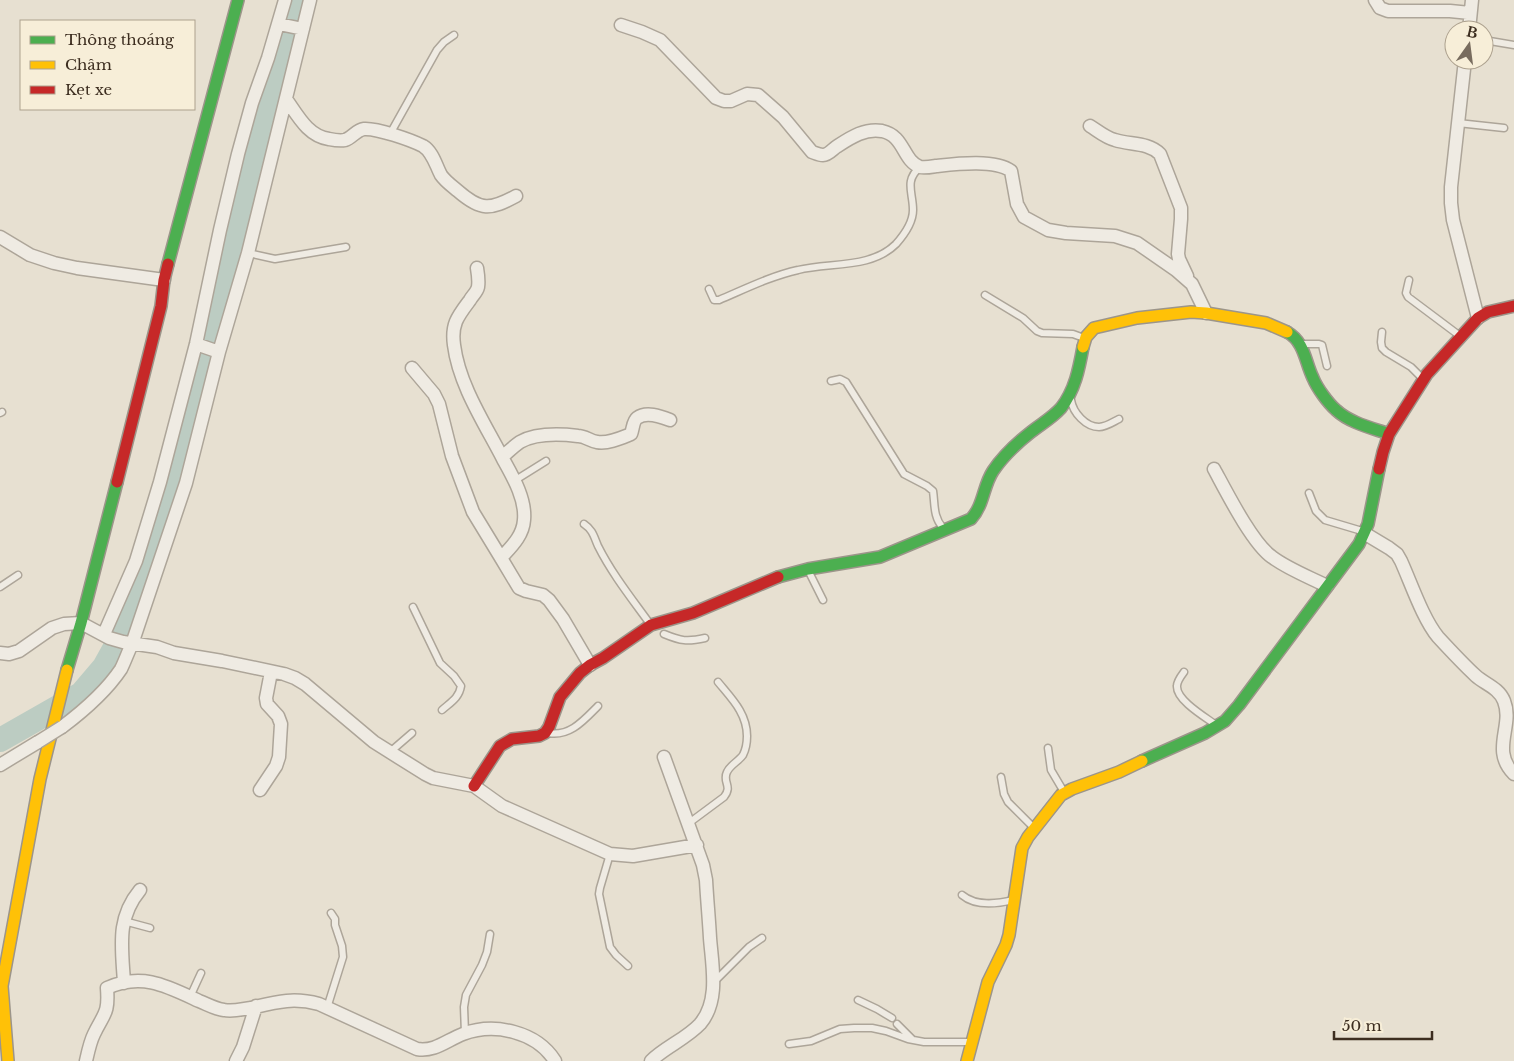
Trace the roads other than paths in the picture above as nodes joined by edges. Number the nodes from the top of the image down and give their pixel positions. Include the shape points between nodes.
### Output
1 (238, 0) edge
2 (285, 0) edge
3 (310, 0) edge
4 (1375, 0) edge
5 (1471, 6) edge
6 (1469, 20) edge
7 (281, 24) junction
8 (621, 25) dead end
9 (301, 29) junction
10 (454, 35) dead end
11 (1494, 42) edge
12 (1514, 45) edge
13 (1464, 70) edge
14 (286, 100) junction
15 (1458, 123) junction
16 (1090, 126) dead end
17 (1504, 128) dead end
18 (390, 134) junction
19 (920, 168) junction
20 (516, 196) dead end
21 (0, 237) edge
22 (346, 247) dead end
23 (248, 253) junction
24 (477, 268) dead end
25 (164, 280) junction
26 (1410, 280) dead end
27 (1192, 284) junction
28 (709, 289) dead end
29 (985, 295) dead end
30 (1514, 306) edge
31 (1206, 313) junction
32 (1478, 318) junction
33 (1382, 332) dead end
34 (1460, 337) junction
35 (1085, 338) junction
36 (1301, 344) junction
37 (198, 345) junction
38 (217, 351) junction
39 (1327, 366) dead end
40 (412, 368) dead end
41 (1423, 380) junction
42 (831, 381) dead end
43 (1070, 392) junction
44 (1119, 419) dead end
45 (670, 420) dead end
46 (1389, 434) junction
47 (502, 457) junction
48 (546, 461) dead end
49 (1214, 469) dead end
50 (514, 481) junction
51 (1309, 493) dead end
52 (584, 524) dead end
53 (945, 531) junction
54 (1365, 532) junction
55 (501, 558) junction
56 (808, 569) junction
57 (18, 576) dead end
58 (1327, 586) junction
59 (0, 587) edge
60 (823, 600) dead end
61 (413, 607) dead end
62 (81, 623) junction
63 (654, 627) junction
64 (664, 634) dead end
65 (106, 636) junction
66 (705, 638) dead end
67 (128, 643) junction
68 (0, 653) edge
69 (590, 665) junction
70 (271, 672) junction
71 (1184, 672) dead end
72 (718, 682) dead end
73 (598, 706) dead end
74 (442, 710) dead end
75 (58, 722) junction
76 (1217, 726) junction
77 (412, 733) dead end
78 (545, 733) junction
79 (1048, 748) dead end
80 (390, 752) junction
81 (664, 757) dead end
82 (0, 765) edge
83 (1514, 774) edge
84 (1002, 778) dead end
85 (474, 786) junction
86 (260, 790) dead end
87 (1064, 793) junction
88 (689, 823) junction
89 (1034, 829) junction
90 (697, 845) junction
91 (610, 854) junction
92 (140, 890) dead end
93 (962, 895) dead end
94 (1014, 900) junction
95 (331, 913) dead end
96 (124, 921) junction
97 (150, 928) dead end
98 (490, 934) dead end
99 (762, 938) dead end
100 (628, 966) dead end
101 (201, 973) dead end
102 (124, 982) junction
103 (713, 983) junction
104 (190, 997) junction
105 (858, 1000) dead end
106 (256, 1006) junction
107 (326, 1008) junction
108 (892, 1018) dead end
109 (897, 1024) dead end
110 (465, 1033) junction
111 (912, 1040) junction
112 (972, 1042) junction
113 (789, 1044) dead end
114 (435, 1048) junction
115 (8, 1061) edge
116 (86, 1061) edge
117 (236, 1061) edge
118 (425, 1061) edge
119 (555, 1061) edge
120 (651, 1061) edge
121 (967, 1061) edge

1 - 25 street
2 - 7 street
3 - 9 street
4 - 5 street via 1380,8 1388,11 1450,11
5 - 6 street
7 - 9 street
7 - 37 street via 252,103 238,154
8 - 19 street via 660,40 716,98 732,101 747,94 758,95 812,152 822,156 853,136 869,130 883,132 893,135
9 - 14 street
10 - 18 lane via 437,50
11 - 12 lane
13 - 15 street
14 - 18 street via 313,134 321,138 346,140 366,129
14 - 23 street
15 - 17 lane
15 - 32 street via 1451,204
16 - 27 street via 1113,140 1146,146 1160,154 1181,208 1179,259
18 - 20 street via 427,149 442,176 477,205 498,205
19 - 27 street via 977,164 1008,169 1017,204 1024,216 1048,230 1115,236 1137,243
19 - 28 lane via 911,179 913,211 909,226 887,252 876,258 776,276 719,300 714,300
21 - 25 street via 30,255 54,263
22 - 23 lane via 275,258
23 - 38 street
24 - 47 street via 478,287 454,322 452,332 465,386
25 - 62 street via 161,306
26 - 34 lane via 1408,297
27 - 31 street
29 - 35 lane via 1023,318 1037,331
30 - 32 street via 1488,312
31 - 35 street via 1137,318 1094,328
31 - 36 street via 1266,323 1291,334
32 - 34 street
33 - 41 lane via 1382,348 1411,366
34 - 41 street
35 - 43 street via 1080,369
36 - 39 lane via 1322,345
36 - 46 street via 1312,377 1336,410
37 - 38 street
37 - 65 street via 136,562
38 - 67 street via 186,484
40 - 55 street via 439,404 452,456 473,512
41 - 46 street
42 - 53 lane via 846,382 904,474 933,490 934,512
43 - 44 lane via 1073,408 1086,422 1100,427
43 - 53 street via 1061,408 994,470 977,514
45 - 47 street via 653,415 638,418 630,434 604,442 574,435 531,437 519,442
46 - 54 street
47 - 50 street
48 - 50 lane
49 - 58 street via 1254,536 1270,556
50 - 55 street via 524,519 522,530
51 - 54 lane via 1316,511 1324,520
52 - 63 lane via 592,530 615,575
53 - 56 street via 880,557
54 - 58 street
54 - 83 street via 1397,554 1430,626 1504,701 1502,754
55 - 69 street via 519,588 549,600
56 - 60 lane
56 - 63 street via 778,577
57 - 59 lane
58 - 76 street via 1239,705
61 - 74 lane via 440,663 461,686 457,697
62 - 65 street
62 - 68 street via 52,628 19,651
62 - 75 street via 61,690
63 - 69 street
64 - 66 lane via 685,641
65 - 67 street
67 - 70 street
67 - 75 street via 121,668 112,681 77,716
69 - 78 street via 560,697
70 - 80 street via 305,684
70 - 86 street via 266,698 281,724 279,757
71 - 76 lane via 1177,683 1178,693
72 - 88 lane via 744,716 747,743 742,757 725,776 727,793
73 - 78 lane via 570,730 562,734
75 - 82 street, bridge via 38,742
75 - 115 street via 40,779 2,986
76 - 87 street via 1119,772
77 - 80 lane
78 - 85 street via 505,742
79 - 87 lane via 1051,770
80 - 85 street via 433,778
81 - 88 street
84 - 89 lane via 1008,802
85 - 91 street via 502,806
87 - 89 street
88 - 90 street
89 - 94 street via 1022,848
90 - 91 street via 633,856
90 - 103 street via 706,880
91 - 100 lane via 599,894 610,947
92 - 96 street via 132,900
93 - 94 lane via 971,900 998,904
94 - 112 street via 1009,935 988,982
95 - 107 lane via 343,957
96 - 97 lane
96 - 102 street
98 - 110 lane via 482,965 466,995
99 - 103 lane
101 - 104 lane
102 - 104 street via 152,982
102 - 116 street via 107,988 106,1013 91,1040
103 - 120 street via 708,1010 701,1022
104 - 106 street via 223,1010
105 - 108 lane
106 - 107 street via 305,1000
106 - 117 street
107 - 114 street via 417,1049 427,1051
109 - 111 lane
110 - 114 street
110 - 119 street via 488,1029 511,1031 534,1039 550,1052
111 - 112 lane
111 - 113 lane via 872,1028 854,1028
112 - 121 street
114 - 118 street

